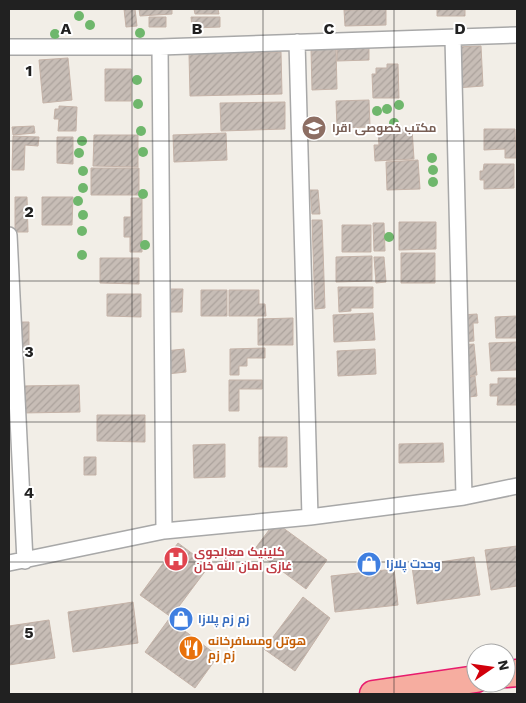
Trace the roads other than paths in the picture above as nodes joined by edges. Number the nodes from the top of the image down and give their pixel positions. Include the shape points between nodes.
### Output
1 (517, 35) edge
2 (453, 38) junction
3 (296, 42) junction
4 (9, 47) edge
5 (160, 47) junction
6 (9, 235) edge
7 (517, 486) edge
8 (464, 497) junction
9 (310, 517) junction
10 (164, 531) junction
11 (25, 561) junction
12 (9, 563) edge
13 (466, 680) edge
14 (373, 694) edge

1 - 2 street
2 - 3 street
2 - 8 street
3 - 5 street
3 - 9 street
4 - 5 street
5 - 10 street
6 - 11 street
7 - 8 street
8 - 9 street
9 - 10 street
10 - 11 street
11 - 12 street
13 - 14 highway

